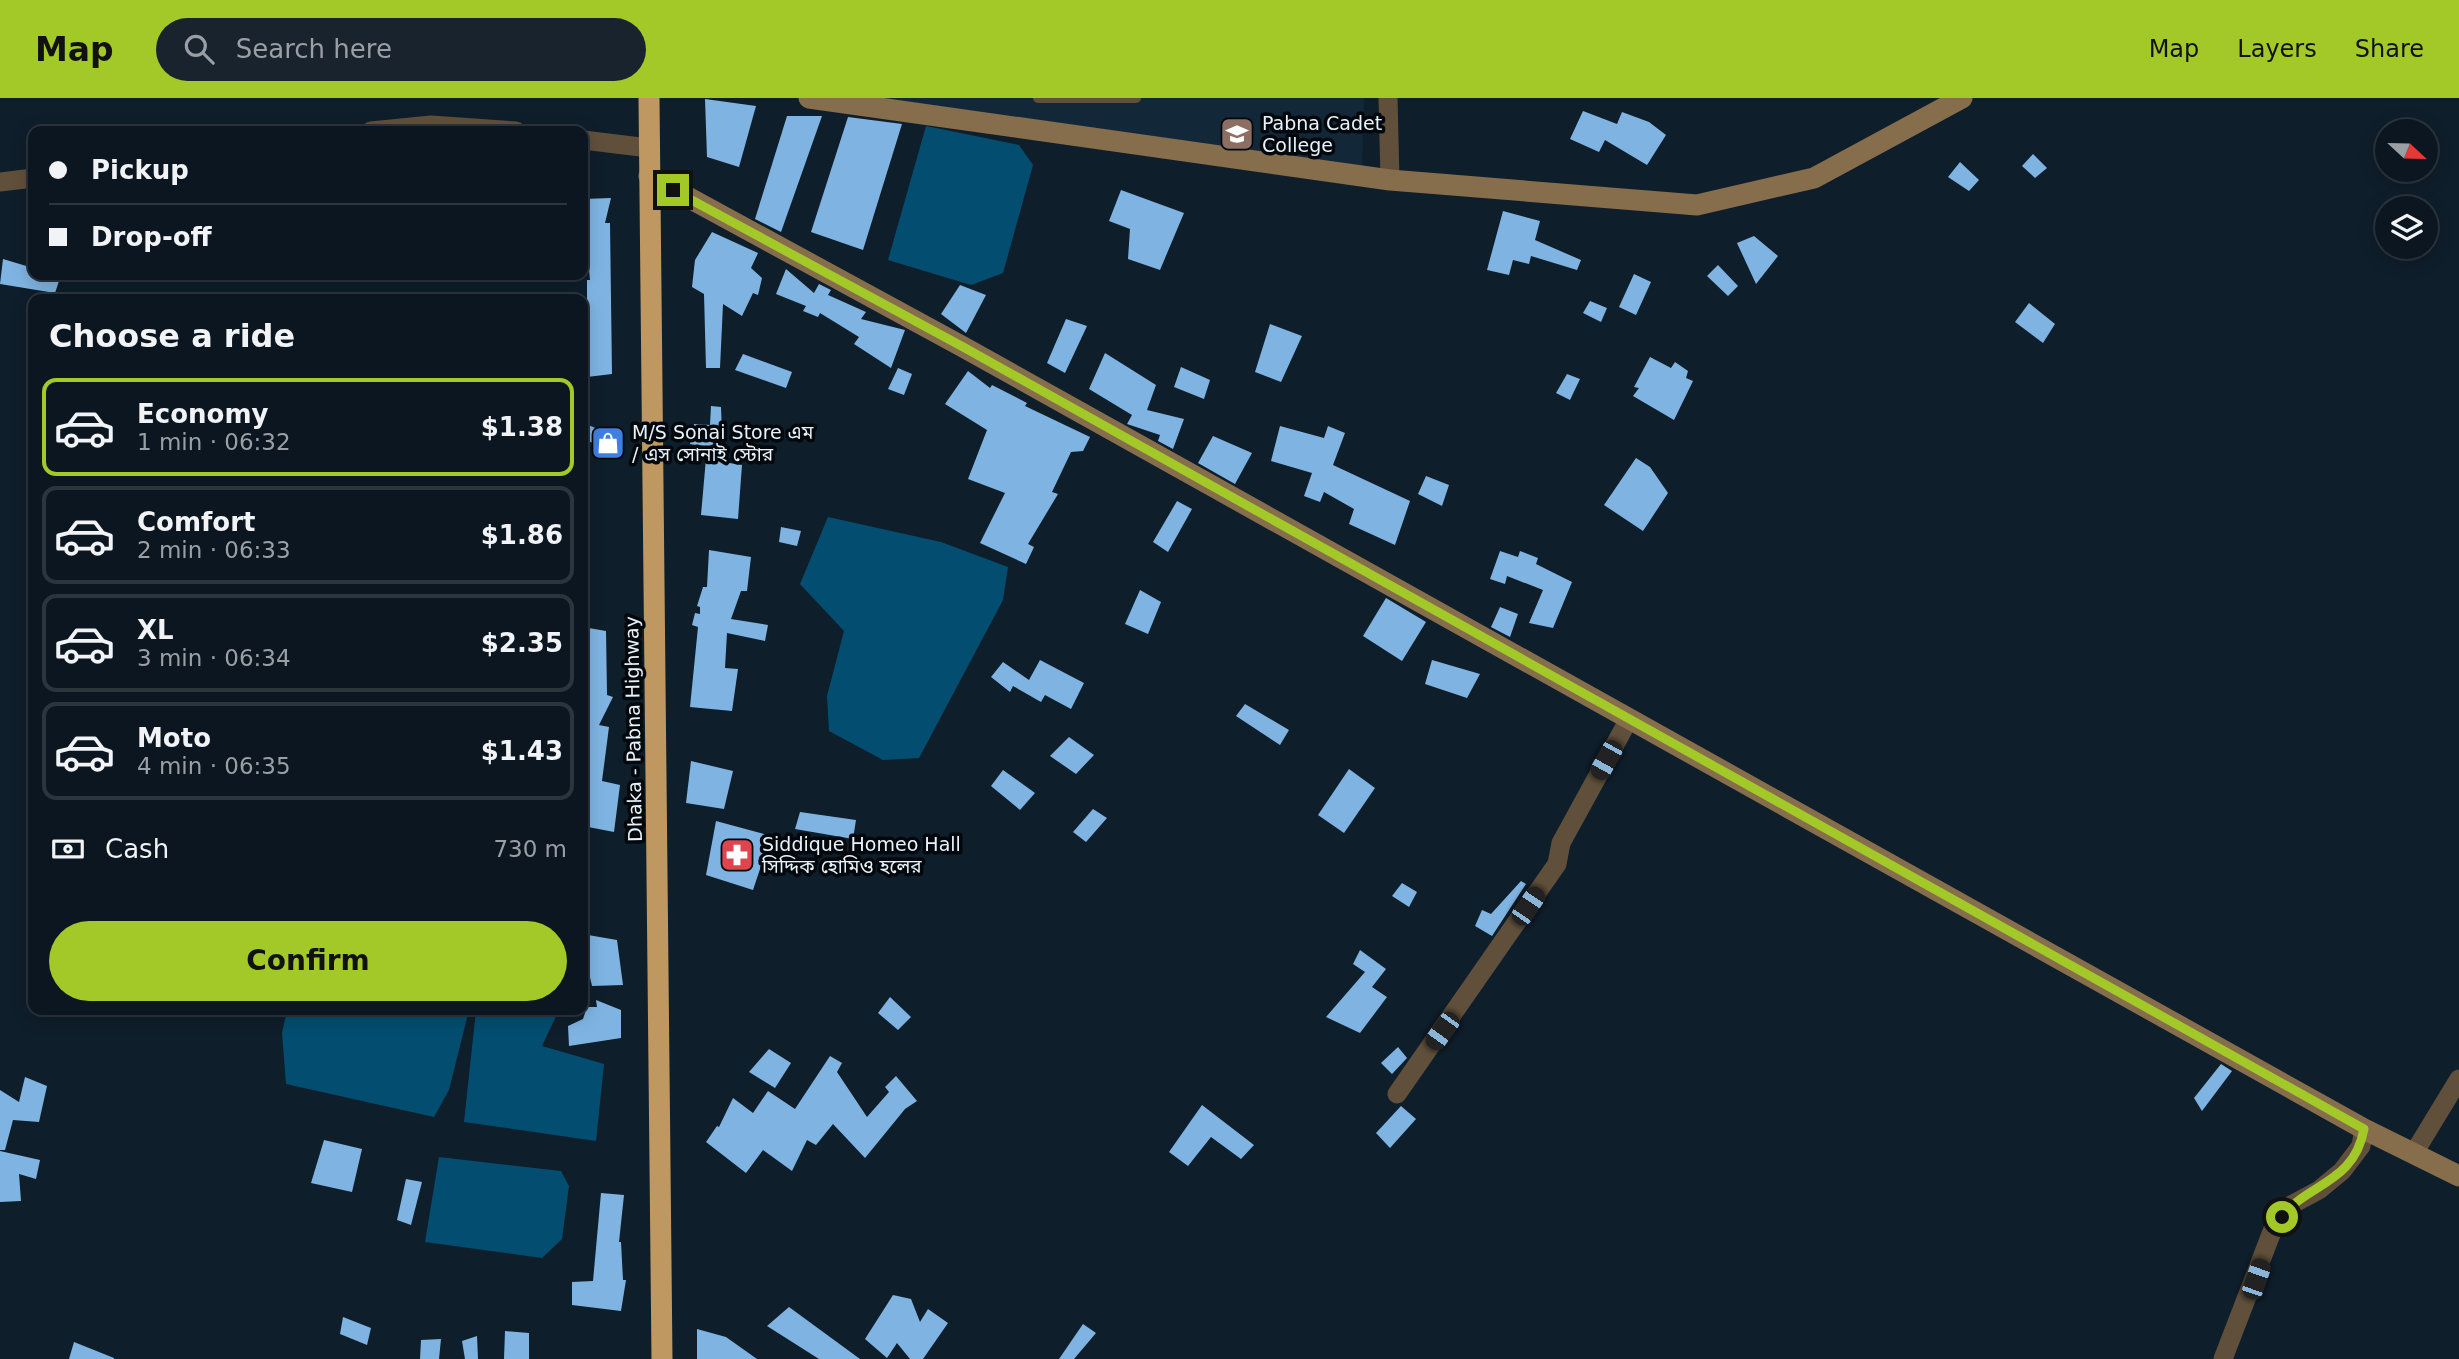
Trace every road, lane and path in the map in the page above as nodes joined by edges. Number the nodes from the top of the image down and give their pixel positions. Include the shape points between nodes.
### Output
1 (649, 98) edge
2 (809, 98) edge
3 (1038, 98) edge
4 (1124, 98) edge
5 (1136, 98) edge
6 (1388, 98) edge
7 (1962, 98) edge
8 (421, 126) edge
9 (445, 126) edge
10 (588, 141) edge
11 (649, 148) junction
12 (649, 176) junction
13 (28, 179) edge
14 (1390, 180) junction
15 (0, 182) edge
16 (1629, 719) junction
17 (2459, 1079) edge
18 (1396, 1094) dead end
19 (2364, 1129) junction
20 (2414, 1153) junction
21 (2459, 1176) edge
22 (662, 1359) edge
23 (2223, 1359) edge

1 - 11 highway, Dhaka - Pabna Highway
2 - 14 street
3 - 4 lane
4 - 5 lane
6 - 14 street
7 - 14 street via 1814,178 1696,205
8 - 9 street
10 - 11 street
11 - 12 highway, Dhaka - Pabna Highway
12 - 16 street
12 - 22 highway, Dhaka - Pabna Highway
13 - 15 street
16 - 18 street via 1561,843 1557,864
16 - 19 street
17 - 20 street
19 - 20 street
19 - 23 street via 2361,1146 2342,1171 2291,1205 2273,1229
20 - 21 street

